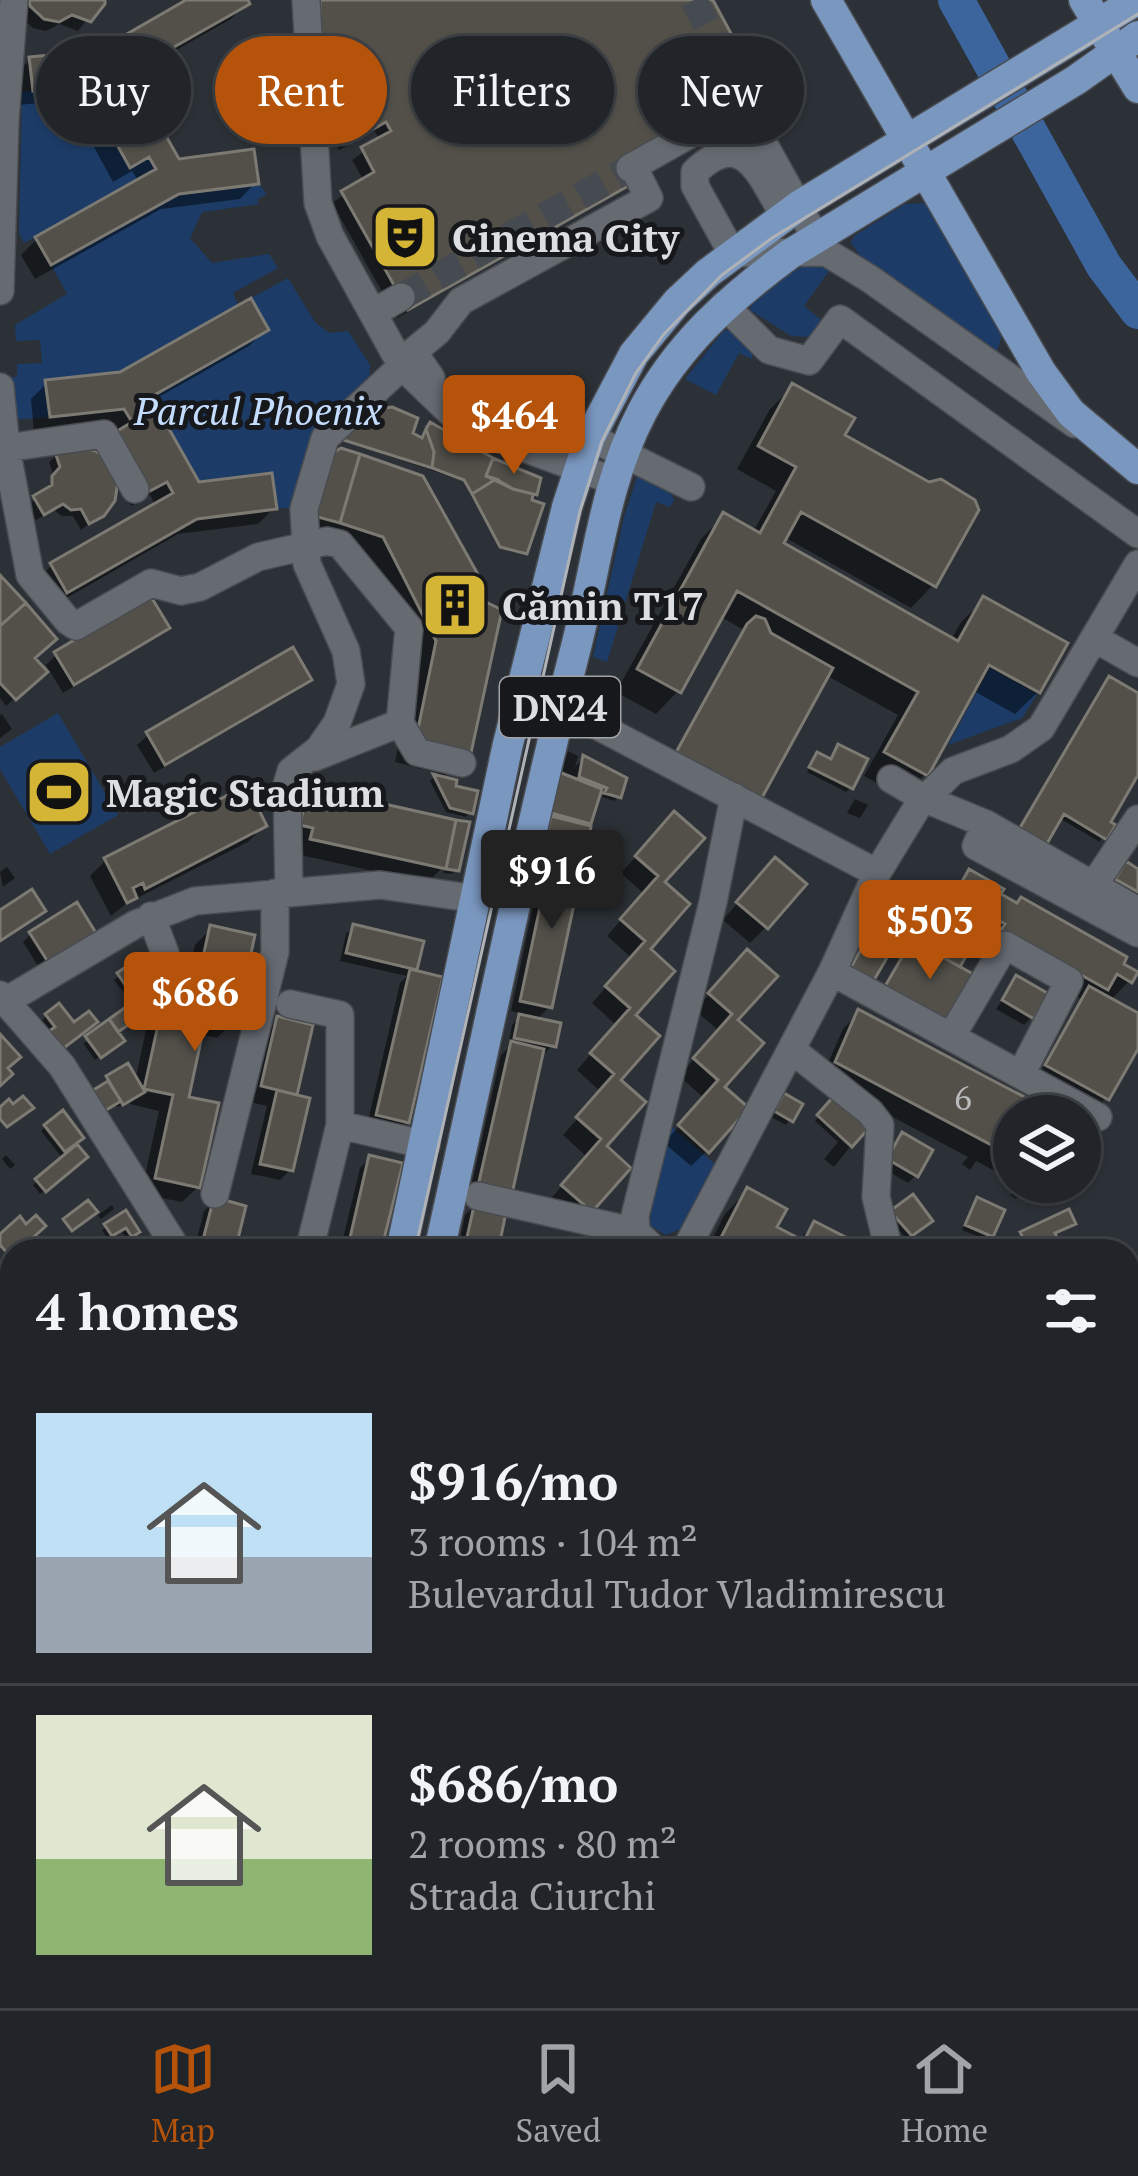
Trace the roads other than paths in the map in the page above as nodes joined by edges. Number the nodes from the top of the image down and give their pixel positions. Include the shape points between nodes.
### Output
1 (14, 0) edge
2 (305, 0) edge
3 (826, 0) edge
4 (1130, 2) edge
5 (1091, 11) edge
6 (1127, 44) edge
7 (1138, 88) edge
8 (905, 140) junction
9 (673, 144) edge
10 (760, 144) edge
11 (923, 172) junction
12 (1, 187) edge
13 (792, 211) junction
14 (803, 246) junction
15 (732, 253) junction
16 (0, 291) edge
17 (401, 297) tunnel mouth
18 (724, 305) junction
19 (373, 313) junction
20 (402, 366) junction
21 (0, 387) edge
22 (483, 433) junction
23 (590, 437) junction
24 (6, 448) junction
25 (1125, 459) edge
26 (619, 466) junction
27 (578, 468) junction
28 (691, 487) dead end
29 (136, 489) dead end
30 (7, 491) edge
31 (1138, 534) edge
32 (305, 545) junction
33 (1138, 564) edge
34 (1096, 639) junction
35 (1138, 663) edge
36 (560, 706) junction
37 (400, 723) junction
38 (301, 763) junction
39 (462, 763) dead end
40 (891, 779) dead end
41 (734, 797) junction
42 (923, 798) junction
43 (1138, 819) edge
44 (986, 824) junction
45 (877, 873) junction
46 (1094, 886) junction
47 (282, 893) junction
48 (477, 899) junction
49 (1138, 911) edge
50 (151, 916) junction
51 (1138, 933) edge
52 (161, 968) dead end
53 (832, 972) junction
54 (3, 998) edge
55 (290, 1004) dead end
56 (951, 1037) junction
57 (791, 1050) junction
58 (1022, 1074) junction
59 (1059, 1095) edge
60 (340, 1124) junction
61 (426, 1144) junction
62 (215, 1194) dead end
63 (478, 1196) dead end
64 (170, 1239) edge
65 (312, 1239) edge
66 (404, 1239) edge
67 (442, 1239) edge
68 (635, 1239) edge
69 (645, 1239) edge
70 (691, 1239) edge
71 (886, 1239) edge

1 - 12 street
2 - 19 street via 317,203
3 - 8 main road
4 - 5 main road, DN24
5 - 6 main road
5 - 8 main road, DN24 via 1058,47
6 - 7 main road
6 - 11 main road, DN24
8 - 11 main road
8 - 13 main road, DN24
9 - 22 street via 632,167 649,198 461,301 413,352
10 - 13 street
11 - 14 main road, DN24
11 - 25 main road via 1041,371 1071,413
12 - 16 street
13 - 14 street
13 - 15 main road, DN24
13 - 15 street via 740,154 710,158 695,172 695,187
14 - 15 street
14 - 18 main road, DN24
14 - 25 street via 840,259
15 - 23 main road, DN24 via 652,330
17 - 19 street
18 - 26 main road, DN24 via 663,375
18 - 31 street via 769,350 809,362 840,319
19 - 20 street
20 - 22 street
20 - 32 street via 325,438 304,508
21 - 24 street
22 - 27 street
23 - 26 street
23 - 27 main road, DN24
24 - 29 street via 104,434
24 - 30 street
26 - 27 street
26 - 28 street
26 - 36 main road, DN24
27 - 48 main road, DN24
30 - 32 street via 30,574 76,626 151,583 200,587 258,557
32 - 37 street via 340,544 409,628
32 - 38 street via 351,684 337,723
33 - 34 street
34 - 35 street
34 - 42 street via 1042,728 1011,749 964,764
36 - 41 street
36 - 67 main road, DN24
37 - 38 street
37 - 39 street via 417,752
38 - 47 street via 286,785
40 - 42 street
41 - 45 street
41 - 69 street via 634,1216
42 - 44 street
42 - 45 street
43 - 46 street
44 - 46 street
44 - 51 street via 976,846
45 - 53 street
46 - 49 street
47 - 48 street via 380,885
47 - 50 street via 195,901
47 - 62 street
48 - 61 main road, DN24
50 - 52 street via 165,953
50 - 54 street
53 - 56 street
53 - 57 street
54 - 64 street via 62,1066
55 - 60 street via 340,1015
56 - 58 street
56 - 58 street via 1005,945 1069,981
57 - 70 street
57 - 71 street via 880,1125 876,1197
58 - 59 street
60 - 61 street
60 - 65 street
61 - 66 main road, DN24
63 - 68 street

